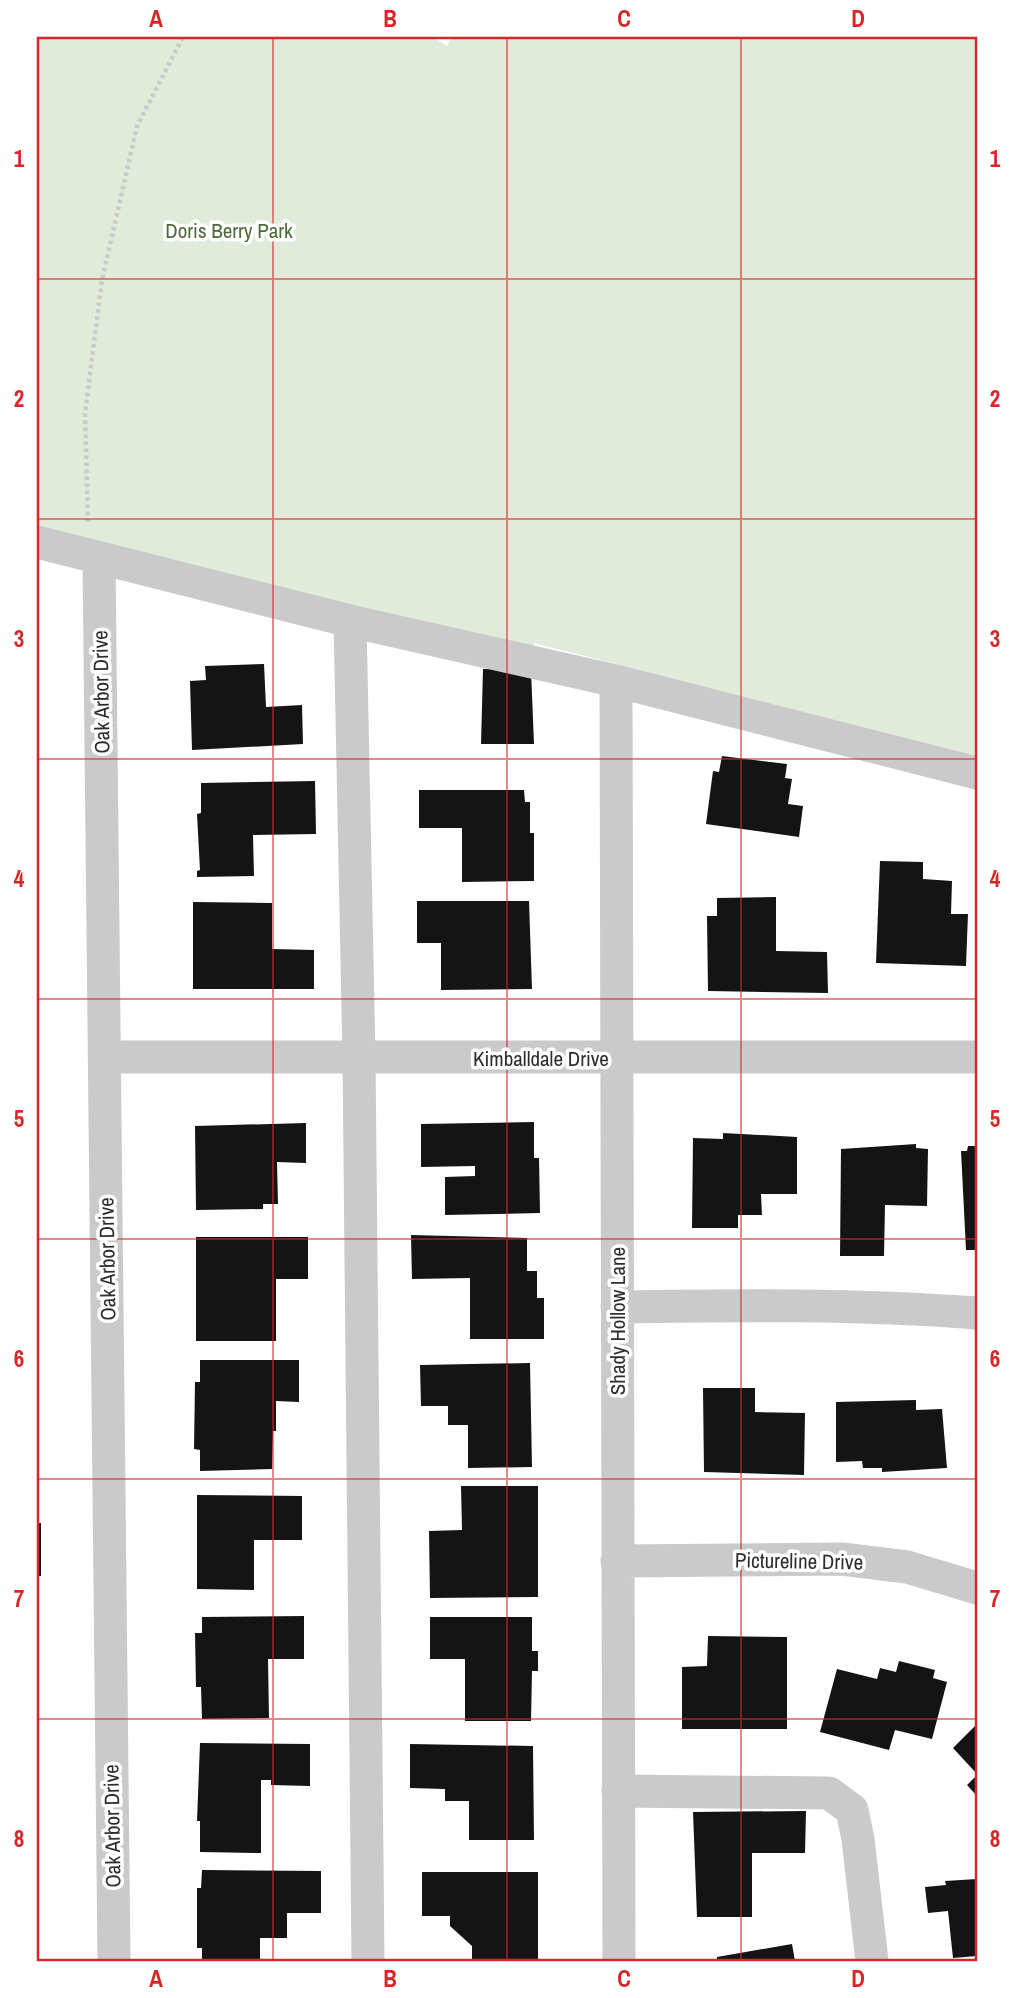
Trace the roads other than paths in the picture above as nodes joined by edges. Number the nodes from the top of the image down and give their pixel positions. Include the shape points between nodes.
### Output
1 (37, 542) edge
2 (99, 558) junction
3 (350, 621) junction
4 (616, 681) junction
5 (977, 773) edge
6 (106, 1057) junction
7 (359, 1057) junction
8 (977, 1057) edge
9 (617, 1058) junction
10 (617, 1307) junction
11 (977, 1313) edge
12 (617, 1561) junction
13 (977, 1588) edge
14 (618, 1791) junction
15 (114, 1961) edge
16 (368, 1961) edge
17 (619, 1961) edge
18 (872, 1961) edge

1 - 2 street
2 - 3 street
2 - 6 street, Oak Arbor Drive
3 - 4 street
3 - 7 street
4 - 5 street
4 - 9 street, Shady Hollow Lane
6 - 7 street, Kimballdale Drive
6 - 15 street, Oak Arbor Drive
7 - 9 street, Kimballdale Drive
7 - 16 street
8 - 9 street, Kimballdale Drive
9 - 10 street, Shady Hollow Lane
10 - 11 street via 892,1307
10 - 12 street, Shady Hollow Lane
12 - 13 street, Pictureline Drive via 842,1559 907,1567
12 - 14 street, Shady Hollow Lane
14 - 17 street, Shady Hollow Lane
14 - 18 street via 829,1793 852,1810

